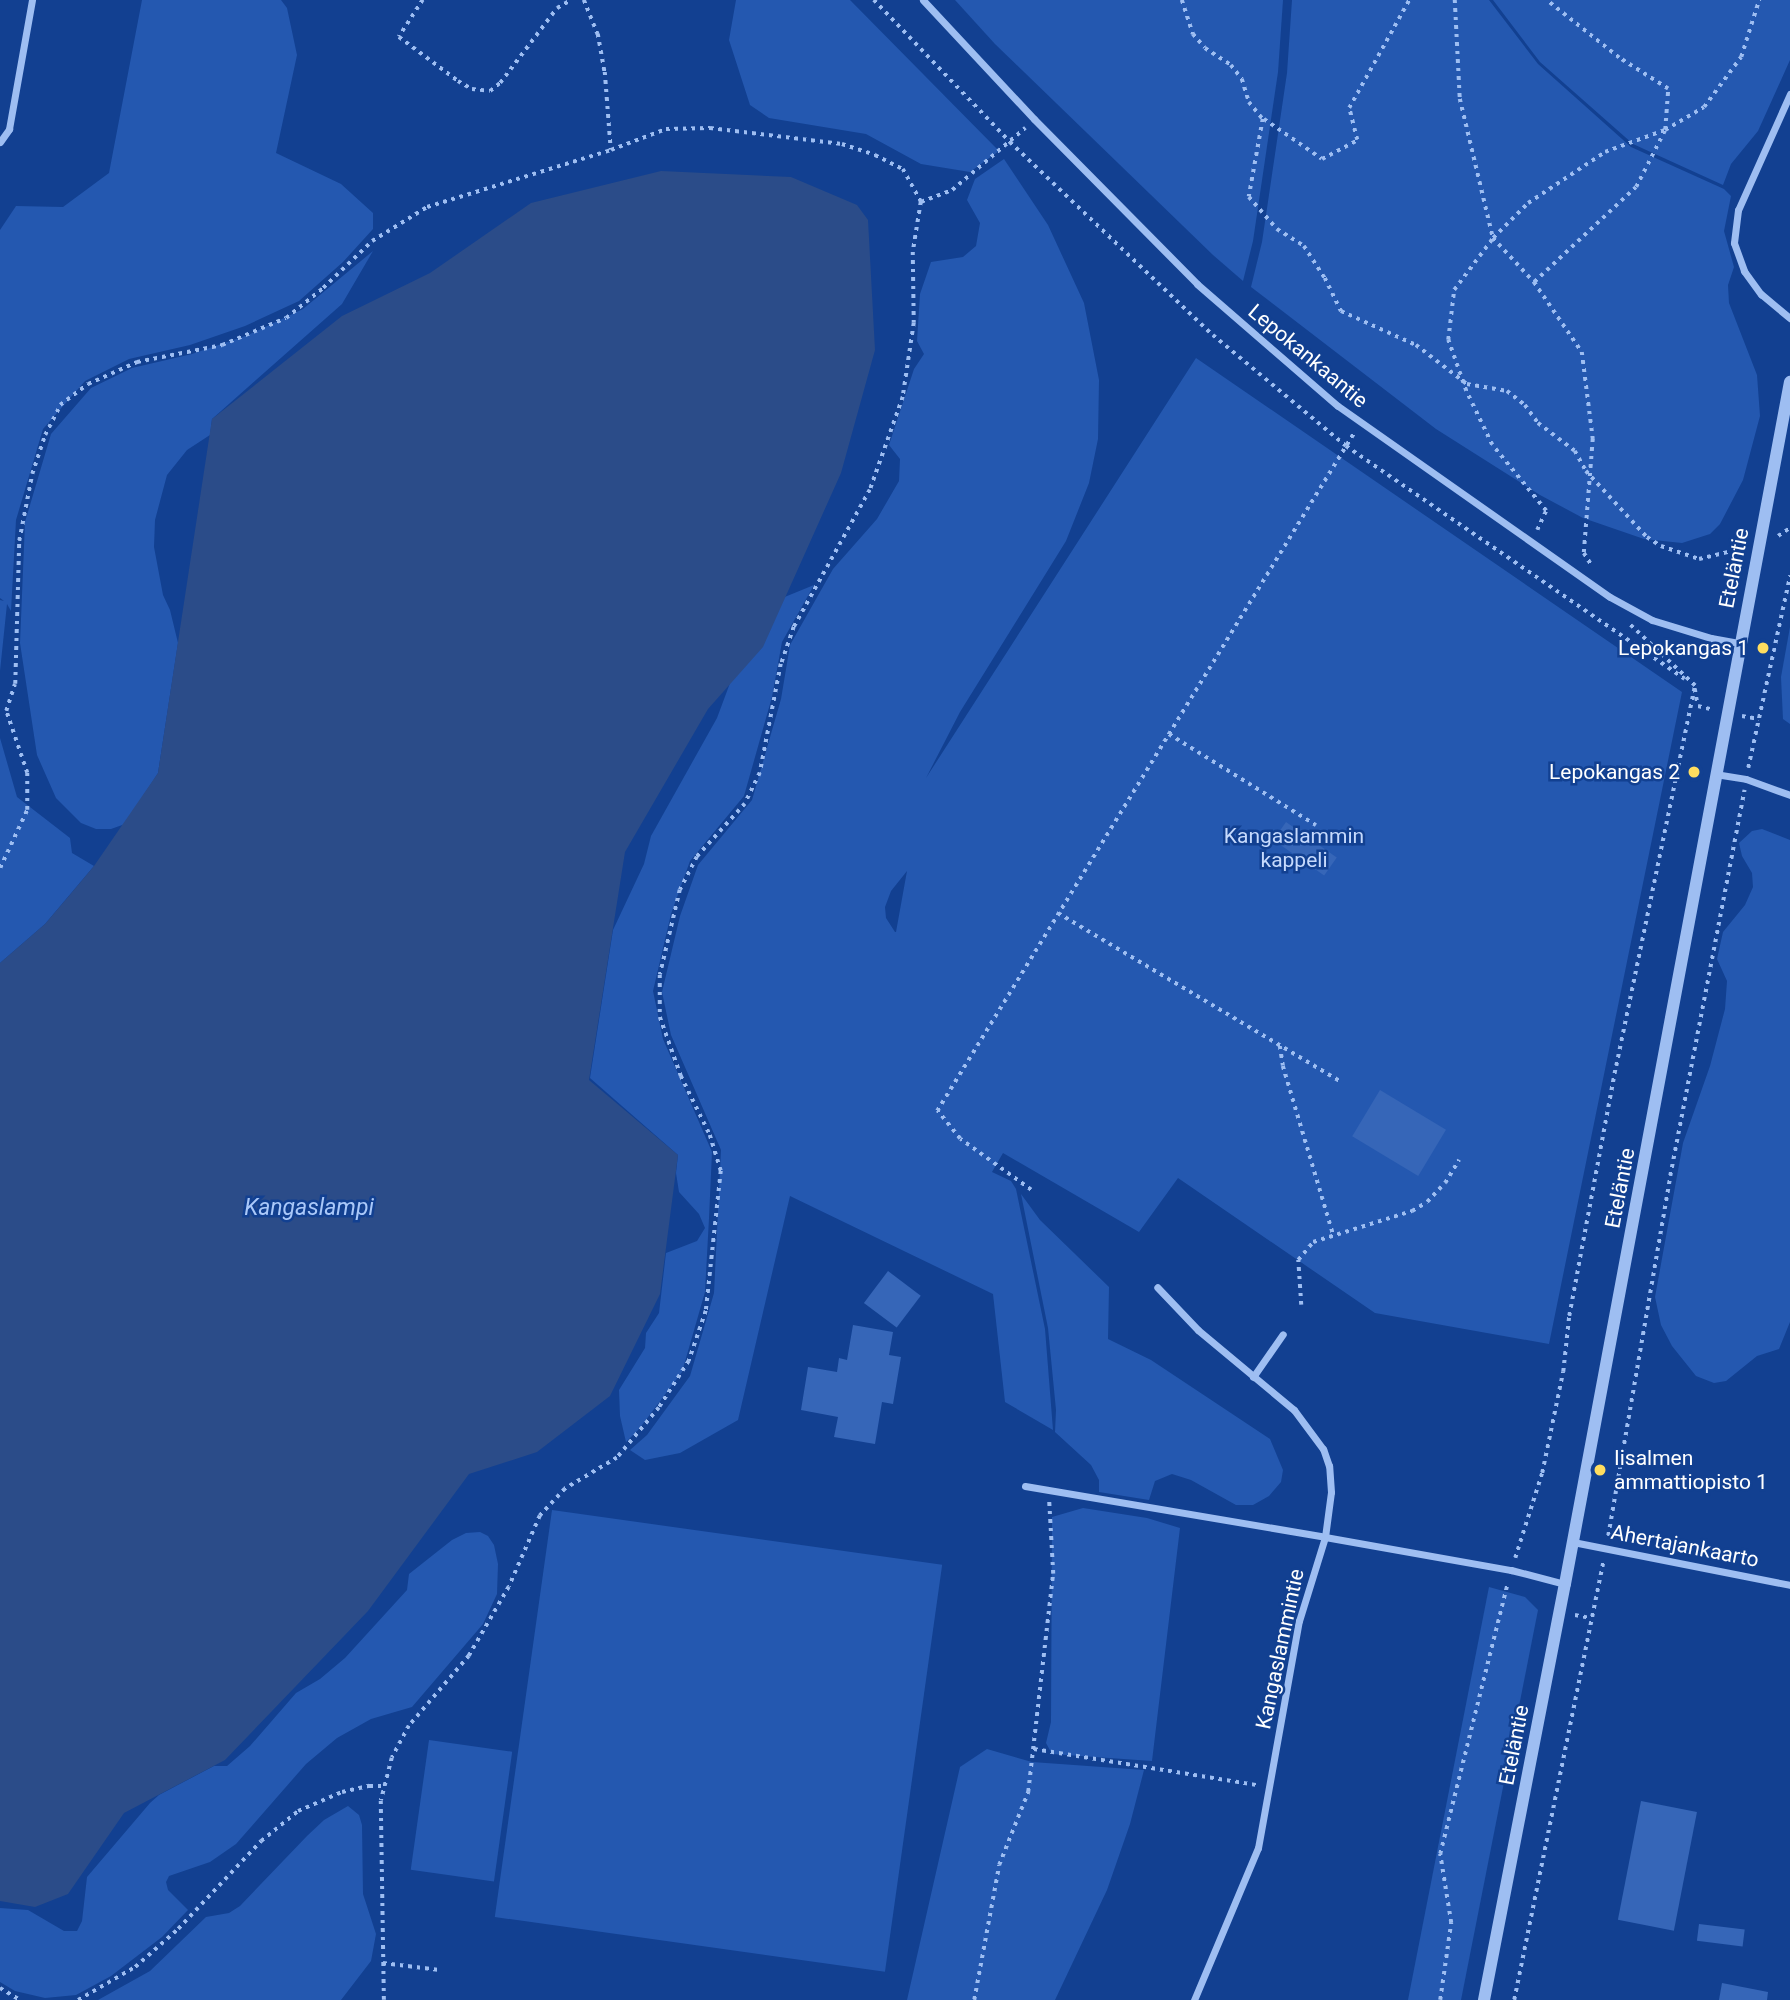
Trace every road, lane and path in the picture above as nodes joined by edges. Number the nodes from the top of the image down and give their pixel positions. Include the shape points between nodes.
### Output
1 (32, 0) edge
2 (423, 0) edge
3 (571, 0) edge
4 (584, 0) edge
5 (923, 0) edge
6 (1182, 0) edge
7 (1409, 0) edge
8 (1455, 0) edge
9 (1546, 0) edge
10 (1759, 0) edge
11 (1790, 94) edge
12 (1034, 119) junction
13 (1264, 119) junction
14 (1665, 130) junction
15 (0, 142) edge
16 (611, 150) junction
17 (921, 202) junction
18 (1493, 238) junction
19 (1534, 282) junction
20 (1790, 318) edge
21 (1462, 379) junction
22 (1790, 382) edge
23 (1360, 422) junction
24 (1590, 474) junction
25 (1790, 528) edge
26 (1532, 542) junction
27 (1759, 543) junction
28 (1790, 576) edge
29 (1610, 597) junction
30 (1739, 643) junction
31 (3, 710) edge
32 (1168, 734) junction
33 (1715, 774) junction
34 (1746, 779) junction
35 (1790, 795) edge
36 (1316, 825) dead end
37 (0, 868) edge
38 (1058, 914) junction
39 (1280, 1046) junction
40 (1342, 1082) dead end
41 (1459, 1160) dead end
42 (1031, 1190) dead end
43 (1333, 1234) junction
44 (1157, 1286) dead end
45 (1301, 1305) dead end
46 (1283, 1334) dead end
47 (1254, 1377) junction
48 (1025, 1486) dead end
49 (1048, 1489) junction
50 (1325, 1538) junction
51 (1573, 1542) junction
52 (1606, 1547) junction
53 (1511, 1570) junction
54 (1565, 1584) junction
55 (1790, 1585) edge
56 (1034, 1749) junction
57 (385, 1786) junction
58 (1270, 1787) junction
59 (383, 1963) junction
60 (440, 1970) dead end
61 (0, 1988) edge
62 (20, 2000) edge
63 (78, 2000) edge
64 (384, 2000) edge
65 (974, 2000) edge
66 (1194, 2000) edge
67 (1440, 2000) edge
68 (1484, 2000) edge
69 (1514, 2000) edge

1 - 15 street via 9,129
2 - 3 path via 399,37 458,81 490,91 557,8
4 - 16 path via 598,34 605,72
5 - 12 street, Lepokankaantie
6 - 13 path via 1194,34 1205,48 1231,65 1242,79 1249,102
7 - 13 path via 1349,108 1357,140 1322,159
8 - 18 path via 1460,99
9 - 14 path via 1619,58 1668,89
10 - 14 path via 1734,67 1704,107
11 - 20 street via 1738,210 1734,243 1744,271 1761,294
12 - 17 path via 952,190
12 - 23 street, Lepokankaantie via 1197,284
13 - 21 path via 1248,197 1277,229 1304,246 1341,311 1416,345
14 - 18 path via 1605,152 1528,203
14 - 19 path via 1636,187
16 - 17 path via 666,130 710,128 842,145 903,169
16 - 31 path via 427,207 372,241 286,318 222,345 137,362 88,384 61,405 32,474 19,541 15,684
17 - 57 path via 913,252 914,323 903,397 870,490 794,626 781,664 760,773 745,804 697,857 686,879 660,975 660,1017 721,1171 706,1311 689,1361 659,1408 617,1458 565,1489 540,1516 509,1587 469,1656 409,1726 392,1758
18 - 19 path
18 - 21 path via 1454,290 1447,340
19 - 24 path via 1582,352 1593,439
21 - 24 path via 1467,384 1507,391 1575,451
21 - 26 path via 1492,445 1546,511
22 - 27 street, Eteläntie
23 - 26 street, Lepokankaantie
23 - 32 path
24 - 27 path via 1647,537 1687,556 1699,559
24 - 29 path via 1584,553
25 - 27 path
26 - 29 street, Lepokankaantie
27 - 30 street, Eteläntie
28 - 34 path
29 - 30 street, Lepokankaantie via 1652,620
29 - 53 path via 1622,617 1695,686 1616,1066 1569,1316 1561,1384 1542,1473
30 - 33 street, Eteläntie
31 - 37 path via 27,773 26,810
32 - 36 path
32 - 38 path
33 - 34 street
33 - 51 street, Eteläntie
34 - 35 street
34 - 52 path via 1670,1176
38 - 39 path
38 - 42 path via 937,1111 960,1139
39 - 40 path
39 - 43 path
41 - 43 path via 1445,1183 1412,1211
43 - 45 path via 1313,1242 1297,1260
44 - 47 street, Kangaslammintie via 1198,1330
46 - 47 street
47 - 50 street, Kangaslammintie via 1294,1410 1323,1449 1331,1492
48 - 49 street
49 - 50 street
49 - 56 path via 1053,1574
50 - 53 street
50 - 58 street, Kangaslammintie via 1299,1621
51 - 52 street, Ahertajankaarto
51 - 54 street, Eteläntie
52 - 55 street, Ahertajankaarto
52 - 69 path
53 - 54 street
53 - 67 path via 1440,1854 1451,1923
54 - 68 street, Eteläntie
56 - 58 path
56 - 65 path via 1028,1792 999,1865
57 - 59 path via 381,1801
57 - 63 path via 342,1792 298,1811 261,1841 178,1930 144,1959
58 - 66 street, Kangaslammintie via 1258,1848
59 - 60 path
59 - 64 path
61 - 62 path

